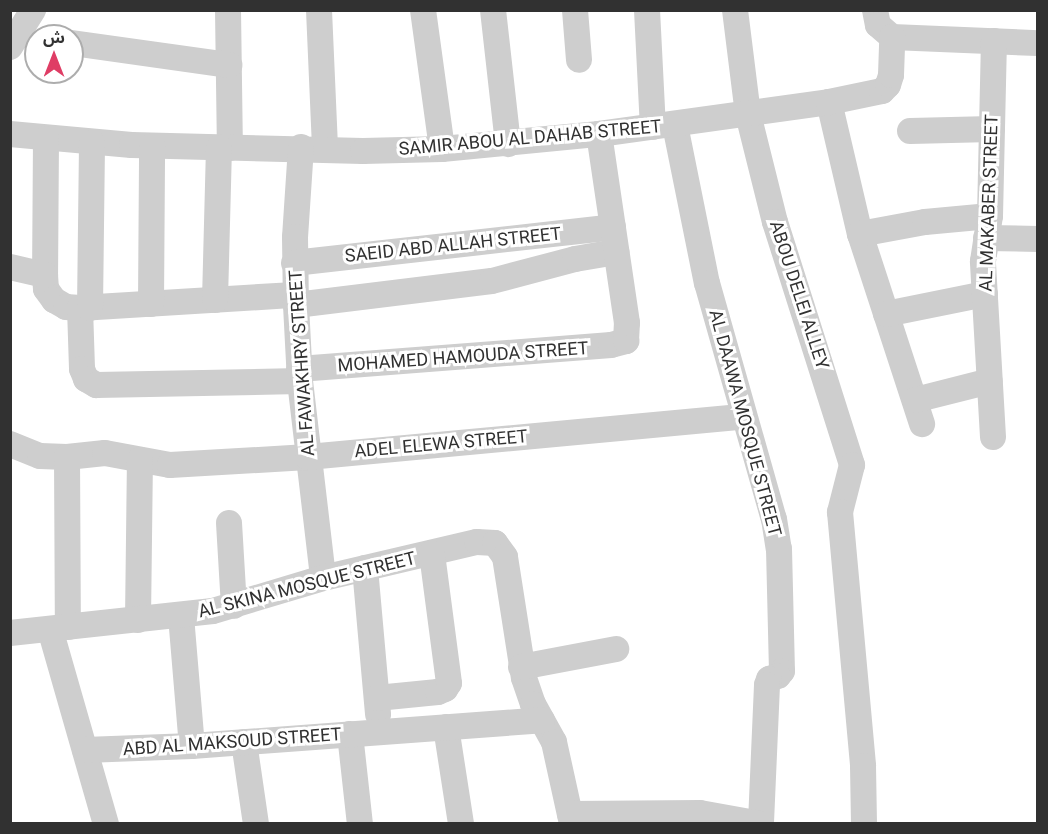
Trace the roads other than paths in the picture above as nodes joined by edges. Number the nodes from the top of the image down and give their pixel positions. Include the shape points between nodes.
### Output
1 (33, 10) edge
2 (228, 10) edge
3 (319, 10) edge
4 (423, 10) edge
5 (493, 10) edge
6 (575, 10) edge
7 (647, 10) edge
8 (735, 10) edge
9 (875, 10) edge
10 (892, 37) junction
11 (994, 41) junction
12 (17, 43) edge
13 (1038, 43) edge
14 (84, 45) edge
15 (579, 60) dead end
16 (229, 65) junction
17 (829, 102) junction
18 (748, 114) junction
19 (664, 126) junction
20 (992, 129) junction
21 (910, 131) dead end
22 (10, 134) edge
23 (599, 134) junction
24 (46, 139) junction
25 (92, 143) junction
26 (508, 144) junction
27 (152, 146) junction
28 (224, 148) junction
29 (313, 149) junction
30 (442, 149) junction
31 (613, 227) junction
32 (988, 227) junction
33 (860, 234) junction
34 (1038, 239) edge
35 (616, 252) junction
36 (294, 263) junction
37 (10, 267) edge
38 (45, 275) junction
39 (985, 294) junction
40 (215, 300) junction
41 (296, 300) junction
42 (151, 304) junction
43 (85, 308) junction
44 (886, 314) junction
45 (300, 375) junction
46 (990, 381) junction
47 (743, 417) junction
48 (993, 437) dead end
49 (10, 444) edge
50 (67, 457) junction
51 (308, 457) junction
52 (140, 460) junction
53 (229, 523) dead end
54 (432, 553) junction
55 (365, 568) junction
56 (323, 578) junction
57 (234, 606) junction
58 (181, 616) junction
59 (138, 620) junction
60 (59, 628) junction
61 (10, 633) edge
62 (615, 649) dead end
63 (521, 667) junction
64 (376, 698) junction
65 (542, 720) junction
66 (446, 727) junction
67 (380, 732) junction
68 (350, 734) junction
69 (244, 742) junction
70 (192, 746) junction
71 (85, 750) junction
72 (571, 819) edge
73 (630, 819) edge
74 (753, 823) edge
75 (106, 824) edge
76 (256, 824) edge
77 (360, 824) edge
78 (461, 824) edge
79 (864, 824) edge

1 - 12 street
2 - 16 street
3 - 29 street, AL FAWAKHRY STREET
4 - 30 street
5 - 26 street
6 - 15 street
7 - 19 street, AL DAAWA MOSQUE STREET
8 - 18 street, ABOU DELEI ALLEY
9 - 10 street via 878,25
10 - 11 street
10 - 17 street, SAMIR ABOU AL DAHAB STREET via 888,86 882,91
11 - 13 street
11 - 20 street, AL MAKABER STREET
14 - 16 street
16 - 28 street
17 - 18 street, SAMIR ABOU AL DAHAB STREET
17 - 33 street
18 - 19 street, SAMIR ABOU AL DAHAB STREET
18 - 79 street, ABOU DELEI ALLEY via 775,222 852,465 840,512 863,766
19 - 23 street, SAMIR ABOU AL DAHAB STREET
19 - 47 street, AL DAAWA MOSQUE STREET
20 - 21 street
20 - 32 street, AL MAKABER STREET
22 - 24 street, SAMIR ABOU AL DAHAB STREET
23 - 26 street, SAMIR ABOU AL DAHAB STREET
23 - 31 street
24 - 25 street, SAMIR ABOU AL DAHAB STREET
24 - 38 street
25 - 27 street, SAMIR ABOU AL DAHAB STREET
25 - 43 street
26 - 30 street, SAMIR ABOU AL DAHAB STREET
27 - 28 street, SAMIR ABOU AL DAHAB STREET
27 - 42 street
28 - 29 street, SAMIR ABOU AL DAHAB STREET
28 - 40 street
29 - 30 street, SAMIR ABOU AL DAHAB STREET
29 - 36 street, AL FAWAKHRY STREET
31 - 35 street
31 - 36 street, SAEID ABD ALLAH STREET
32 - 33 street via 925,222
32 - 34 street
32 - 39 street, AL MAKABER STREET via 983,261
33 - 44 street
35 - 41 street via 471,284
35 - 45 street, MOHAMED HAMOUDA STREET via 626,340 611,345
36 - 41 street, AL FAWAKHRY STREET
37 - 38 street
38 - 43 street via 46,289 54,300 66,307
39 - 44 street
39 - 46 street, AL MAKABER STREET
40 - 41 street
40 - 42 street
41 - 45 street, AL FAWAKHRY STREET
42 - 43 street
43 - 45 street, MOHAMED HAMOUDA STREET via 82,369 91,383 108,386
44 - 46 street via 918,412
45 - 51 street, AL FAWAKHRY STREET
46 - 48 street, AL MAKABER STREET
47 - 51 street, ADEL ELEWA STREET
47 - 74 street, AL DAAWA MOSQUE STREET via 774,519 780,565 782,671 766,685
49 - 50 street, ADEL ELEWA STREET via 40,456
50 - 52 street, ADEL ELEWA STREET via 105,453
50 - 60 street
51 - 52 street, ADEL ELEWA STREET via 170,465
51 - 56 street, AL FAWAKHRY STREET
52 - 59 street
53 - 57 street
54 - 55 street, AL SKINA MOSQUE STREET
54 - 63 street, AL SKINA MOSQUE STREET via 477,542 495,543 505,557
54 - 64 street via 449,683 438,693
55 - 56 street, AL SKINA MOSQUE STREET
55 - 64 street
56 - 57 street, AL SKINA MOSQUE STREET
57 - 58 street, AL SKINA MOSQUE STREET
58 - 59 street, AL SKINA MOSQUE STREET
58 - 70 street
59 - 60 street, AL SKINA MOSQUE STREET
60 - 61 street, AL SKINA MOSQUE STREET
60 - 71 street
62 - 63 street
63 - 65 street
64 - 67 street
65 - 66 street, ABD AL MAKSOUD STREET
65 - 72 street via 559,758
66 - 67 street, ABD AL MAKSOUD STREET
66 - 78 street
67 - 68 street, ABD AL MAKSOUD STREET
68 - 69 street, ABD AL MAKSOUD STREET
68 - 77 street
69 - 70 street, ABD AL MAKSOUD STREET
69 - 76 street
70 - 71 street, ABD AL MAKSOUD STREET
71 - 75 street
72 - 73 street
73 - 74 street via 700,813

